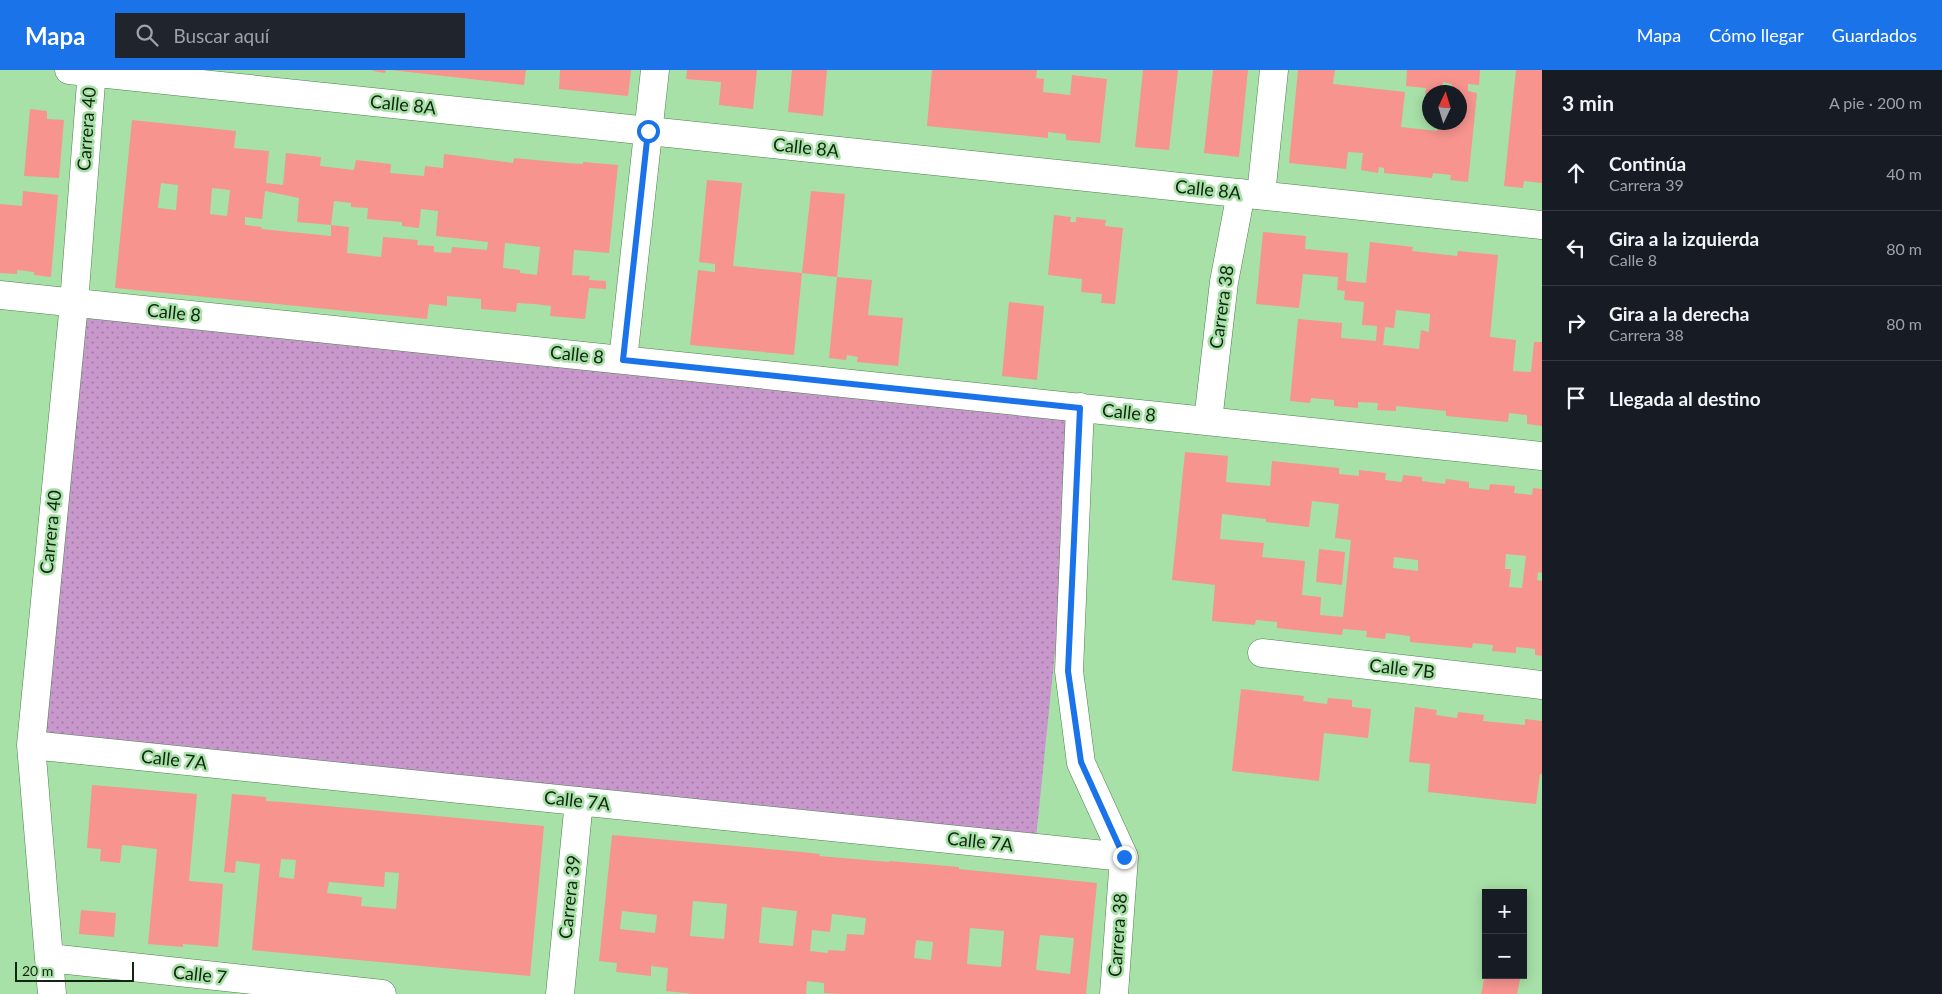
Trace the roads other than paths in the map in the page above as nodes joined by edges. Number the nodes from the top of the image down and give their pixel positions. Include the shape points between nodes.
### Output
1 (655, 70) edge
2 (1274, 70) edge
3 (84, 71) edge
4 (648, 131) junction
5 (1251, 194) junction
6 (1542, 225) edge
7 (0, 296) edge
8 (74, 303) junction
9 (623, 360) junction
10 (1080, 408) junction
11 (1208, 421) junction
12 (1542, 456) edge
13 (1262, 653) dead end
14 (1542, 684) edge
15 (30, 746) junction
16 (579, 801) junction
17 (1124, 857) junction
18 (48, 958) junction
19 (52, 994) edge
20 (382, 994) edge
21 (560, 994) edge
22 (1114, 994) edge

1 - 4 street
2 - 5 street, Carrera 38
3 - 4 street, Calle 8A
3 - 8 street, Carrera 40
4 - 5 street, Calle 8A
4 - 9 street
5 - 6 street, Calle 8A
5 - 11 street, Carrera 38 via 1224,282
7 - 8 street, Calle 8
8 - 9 street, Calle 8
8 - 15 street, Carrera 40
9 - 10 street, Calle 8
10 - 11 street, Calle 8
10 - 17 street, Carrera 38 via 1068,671 1081,762
11 - 12 street, Calle 8
13 - 14 street, Calle 7B
15 - 16 street, Calle 7A
15 - 18 street, Carrera 40
16 - 17 street, Calle 7A
16 - 21 street, Carrera 39
17 - 22 street, Carrera 38
18 - 19 street, Carrera 40
18 - 20 street, Calle 7

